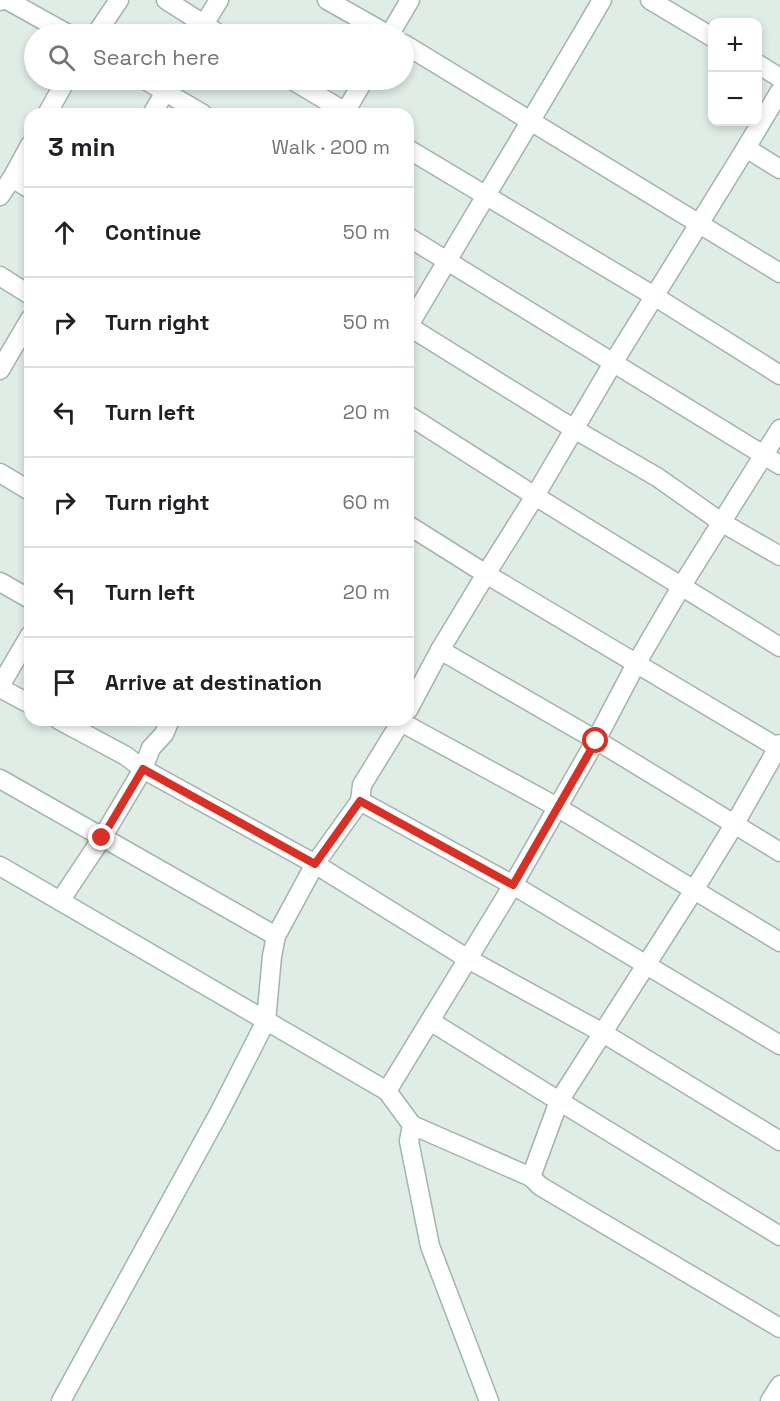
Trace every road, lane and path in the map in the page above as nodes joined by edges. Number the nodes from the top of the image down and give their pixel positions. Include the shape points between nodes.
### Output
1 (7, 0) edge
2 (119, 0) edge
3 (166, 0) edge
4 (219, 0) edge
5 (327, 0) edge
6 (410, 0) edge
7 (602, 0) edge
8 (650, 0) edge
9 (50, 24) edge
10 (103, 24) edge
11 (197, 24) edge
12 (210, 24) edge
13 (371, 24) edge
14 (395, 24) edge
15 (708, 35) edge
16 (414, 50) edge
17 (762, 67) edge
18 (780, 78) edge
19 (60, 90) edge
20 (165, 90) edge
21 (174, 90) edge
22 (308, 90) edge
23 (359, 90) edge
24 (780, 90) edge
25 (50, 108) edge
26 (155, 108) edge
27 (196, 108) edge
28 (338, 108) edge
29 (349, 108) edge
30 (531, 122) junction
31 (746, 148) junction
32 (414, 153) edge
33 (24, 156) edge
34 (780, 169) edge
35 (12, 178) junction
36 (24, 185) edge
37 (486, 195) junction
38 (0, 196) edge
39 (699, 224) junction
40 (414, 241) edge
41 (447, 260) junction
42 (780, 273) edge
43 (0, 276) edge
44 (24, 291) edge
45 (654, 296) junction
46 (414, 316) edge
47 (24, 329) edge
48 (414, 330) edge
49 (613, 363) junction
50 (0, 370) edge
51 (780, 375) edge
52 (414, 419) edge
53 (574, 429) junction
54 (780, 429) edge
55 (764, 455) junction
56 (780, 465) edge
57 (0, 473) edge
58 (24, 487) edge
59 (535, 496) junction
60 (721, 522) junction
61 (414, 529) edge
62 (780, 556) edge
63 (486, 574) junction
64 (0, 582) edge
65 (681, 587) junction
66 (24, 596) edge
67 (24, 645) edge
68 (780, 647) edge
69 (440, 650) junction
70 (636, 664) junction
71 (0, 687) edge
72 (414, 698) edge
73 (24, 701) edge
74 (414, 723) edge
75 (70, 726) edge
76 (167, 726) edge
77 (398, 726) edge
78 (596, 741) junction
79 (779, 747) edge
80 (143, 769) junction
81 (0, 779) edge
82 (360, 801) junction
83 (557, 807) junction
84 (734, 825) junction
85 (102, 838) junction
86 (780, 852) edge
87 (315, 864) junction
88 (0, 866) edge
89 (513, 885) junction
90 (694, 890) junction
91 (60, 901) junction
92 (276, 936) junction
93 (780, 942) edge
94 (468, 958) junction
95 (647, 964) junction
96 (266, 1021) junction
97 (430, 1021) junction
98 (603, 1033) junction
99 (780, 1045) edge
100 (387, 1091) junction
101 (559, 1101) junction
102 (412, 1125) junction
103 (780, 1141) edge
104 (531, 1177) junction
105 (780, 1236) edge
106 (780, 1328) edge
107 (780, 1385) edge
108 (61, 1401) edge
109 (489, 1401) edge
110 (770, 1401) edge

1 - 9 street
2 - 10 street
3 - 11 street
4 - 12 street
5 - 13 street
6 - 14 street
7 - 30 street
8 - 15 street
16 - 30 street
17 - 18 street
19 - 25 street
20 - 26 street
21 - 27 street
22 - 28 street
23 - 29 street
24 - 31 street
30 - 37 street
30 - 39 street
31 - 34 street
31 - 39 street
32 - 37 street
33 - 35 street
35 - 36 street
35 - 38 street
37 - 41 street
37 - 45 street
39 - 42 street
39 - 45 street
40 - 41 street
41 - 46 street
41 - 49 street
43 - 44 street
45 - 49 street
45 - 51 street
47 - 50 street
48 - 53 street
49 - 53 street
49 - 55 street
52 - 59 street
53 - 59 street
53 - 60 street via 657,477
54 - 55 street
55 - 56 street
55 - 60 street
57 - 58 street
59 - 63 street
59 - 65 street
60 - 62 street
60 - 65 street
61 - 63 street
63 - 69 street
63 - 70 street
64 - 66 street
65 - 68 street
65 - 70 street
67 - 71 street
69 - 72 street
69 - 78 street
70 - 78 street
70 - 79 street
71 - 73 street
74 - 83 street
75 - 80 street
76 - 80 street via 151,748
77 - 82 street via 362,785
78 - 83 street
78 - 84 street
79 - 84 street
80 - 85 street
80 - 87 street
81 - 85 street
82 - 87 street
82 - 89 street
83 - 89 street
83 - 90 street
84 - 86 street
84 - 90 street
85 - 91 street
85 - 92 street
87 - 92 street
87 - 94 street
88 - 91 street
89 - 94 street
89 - 95 street
90 - 93 street
90 - 95 street
91 - 96 street
92 - 96 street
94 - 97 street
94 - 98 street
95 - 98 street
95 - 99 street
96 - 100 street
96 - 108 street
97 - 100 street
97 - 101 street
98 - 101 street
98 - 103 street
100 - 102 street
101 - 104 street
101 - 105 street
102 - 104 street
102 - 109 street via 409,1141 430,1246
104 - 106 street via 540,1186
107 - 110 street

